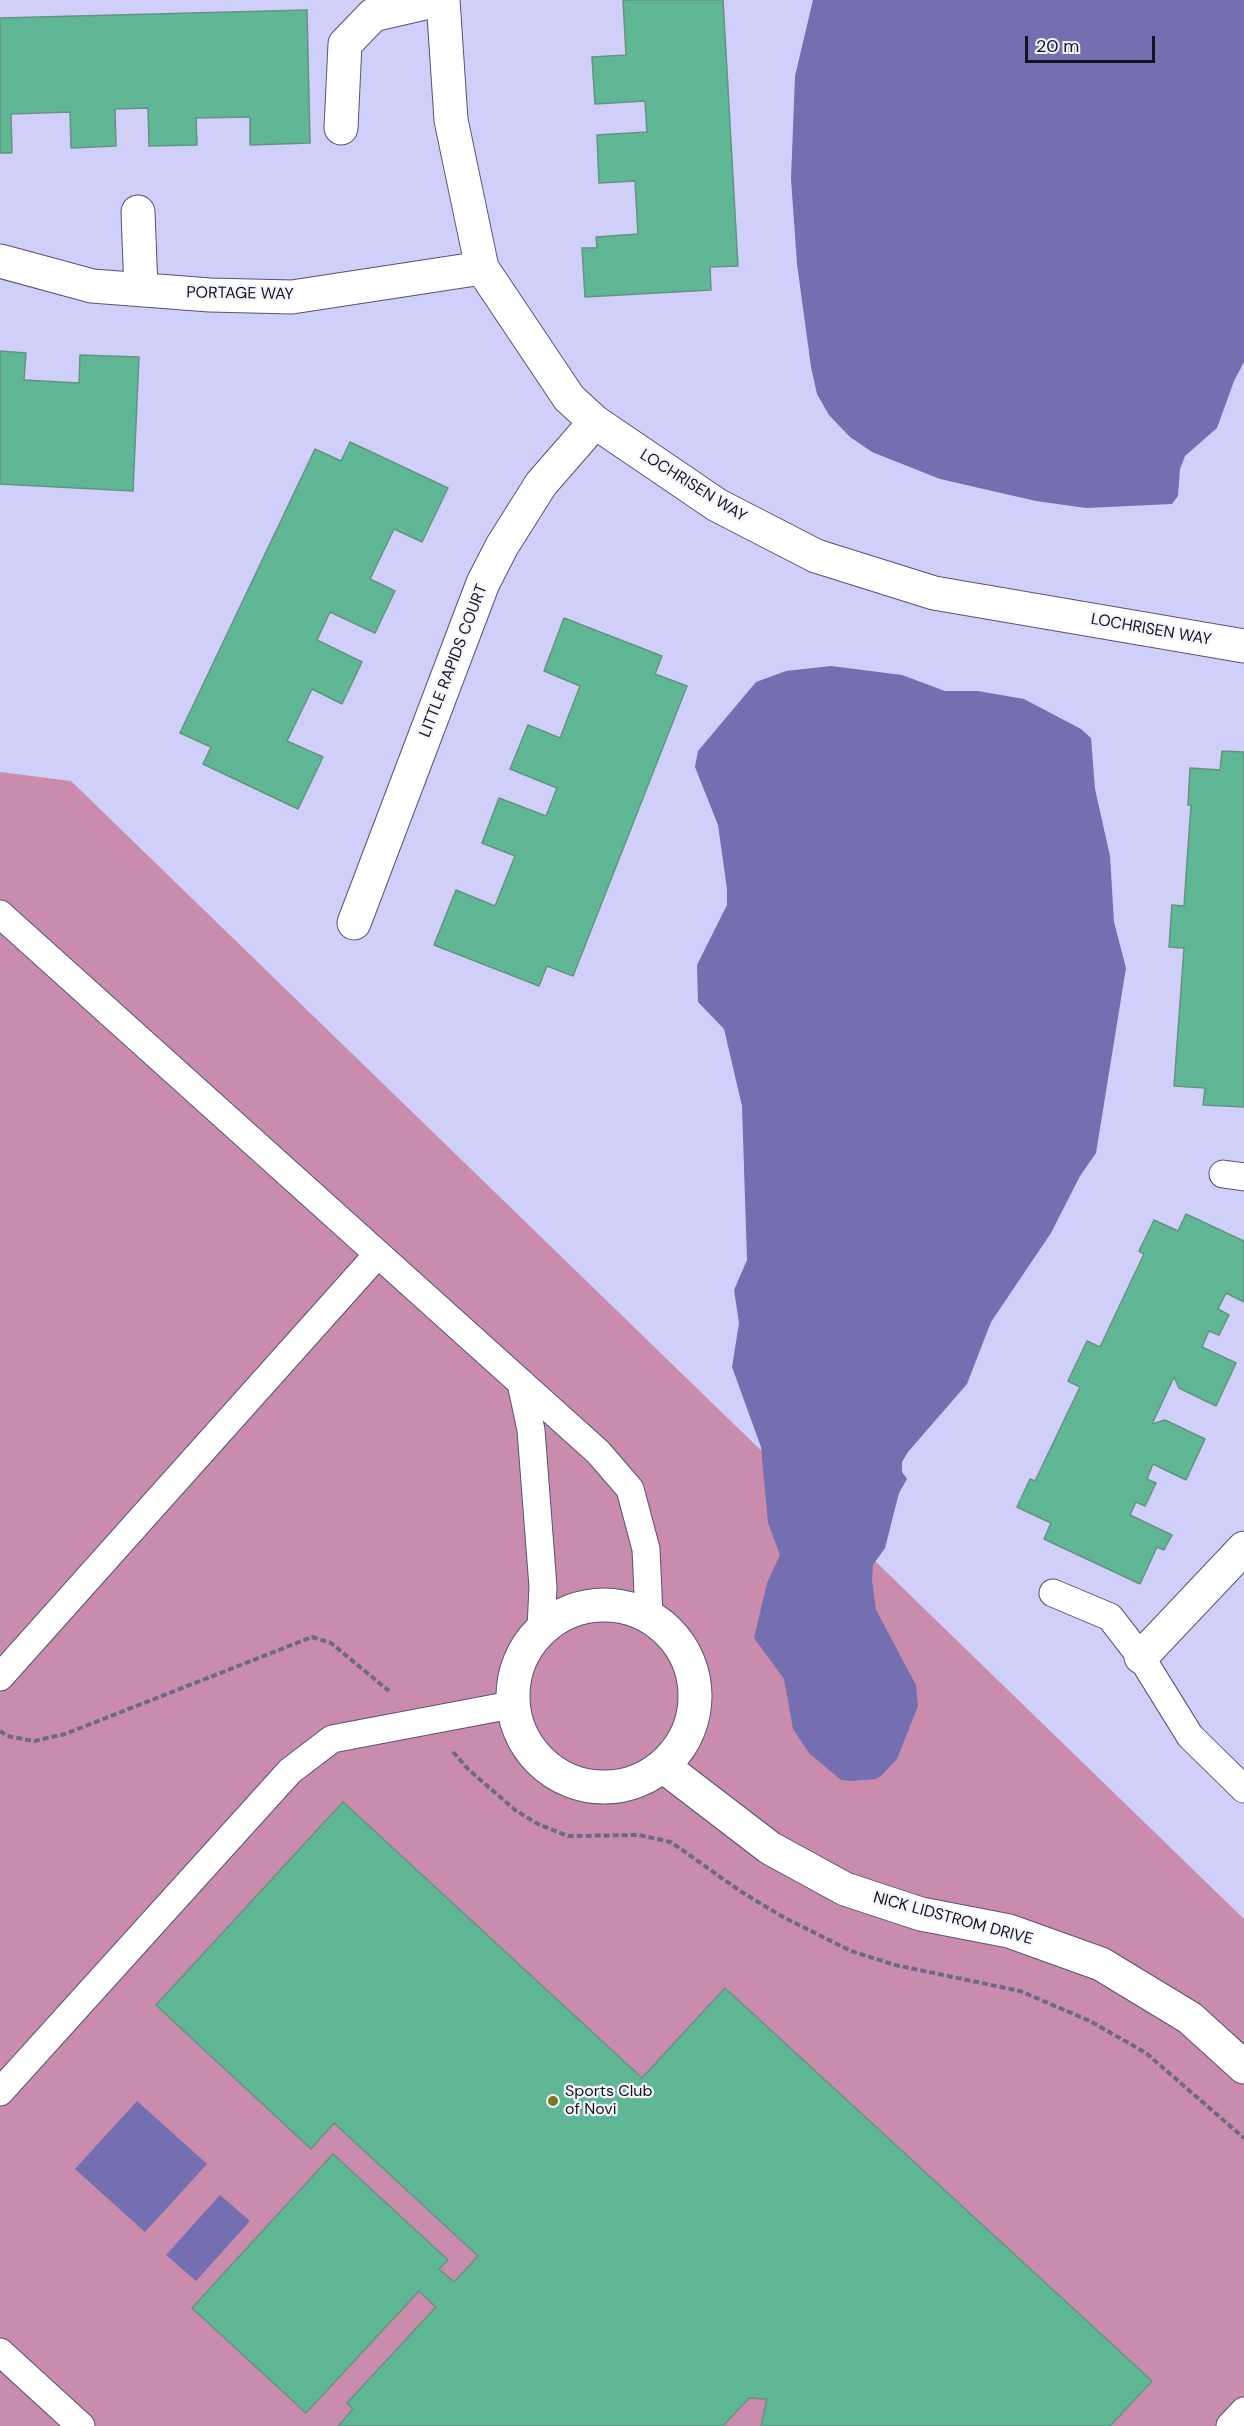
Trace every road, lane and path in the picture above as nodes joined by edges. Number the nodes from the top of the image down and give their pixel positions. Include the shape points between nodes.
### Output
1 (438, 0) edge
2 (443, 0) edge
3 (341, 128) dead end
4 (138, 212) dead end
5 (0, 261) edge
6 (482, 268) junction
7 (141, 290) junction
8 (595, 422) junction
9 (1244, 646) edge
10 (0, 914) edge
11 (354, 923) dead end
12 (378, 1254) junction
13 (521, 1383) junction
14 (1244, 1548) edge
15 (1053, 1593) dead end
16 (649, 1616) junction
17 (541, 1628) junction
18 (1142, 1657) junction
19 (0, 1677) edge
20 (511, 1705) junction
21 (422, 1722) junction
22 (0, 1731) edge
23 (663, 1766) junction
24 (1244, 1789) edge
25 (1244, 2067) edge
26 (0, 2092) edge
27 (1244, 2139) edge
28 (0, 2352) edge
29 (1244, 2411) edge
30 (81, 2426) edge
31 (1230, 2426) edge

1 - 3 street via 373,15 345,44
2 - 6 street, LOCHRISEN WAY via 451,120
4 - 7 street
5 - 7 street, PORTAGE WAY via 92,286
6 - 7 street, PORTAGE WAY via 292,297
6 - 8 street, LOCHRISEN WAY via 569,398
8 - 9 street, LOCHRISEN WAY via 717,505 816,556 934,593
8 - 11 street, LITTLE RAPIDS COURT via 542,484 483,583
10 - 12 lane
12 - 13 lane
12 - 19 lane
13 - 16 lane via 598,1452 630,1489 646,1549
13 - 17 lane via 531,1430 543,1587
14 - 18 street
15 - 18 lane via 1110,1617
16 - 17 street via 612,1604 574,1609
16 - 23 street via 675,1638 692,1670 695,1704 685,1738
17 - 20 street via 517,1663
18 - 24 lane via 1190,1736
20 - 21 lane
20 - 23 street via 529,1752 569,1782 618,1787
21 - 22 path via 345,1653 332,1643 312,1637 65,1734 34,1741
21 - 26 lane via 332,1739 290,1771
21 - 27 path via 468,1769 515,1810 538,1824 568,1836 639,1835 671,1842 740,1891 851,1951 895,1965 1020,1991 1090,2021 1146,2052
23 - 25 street, NICK LIDSTROM DRIVE via 770,1848 844,1889 921,1914 1010,1932 1101,1964 1190,2018
28 - 30 lane
29 - 31 lane

